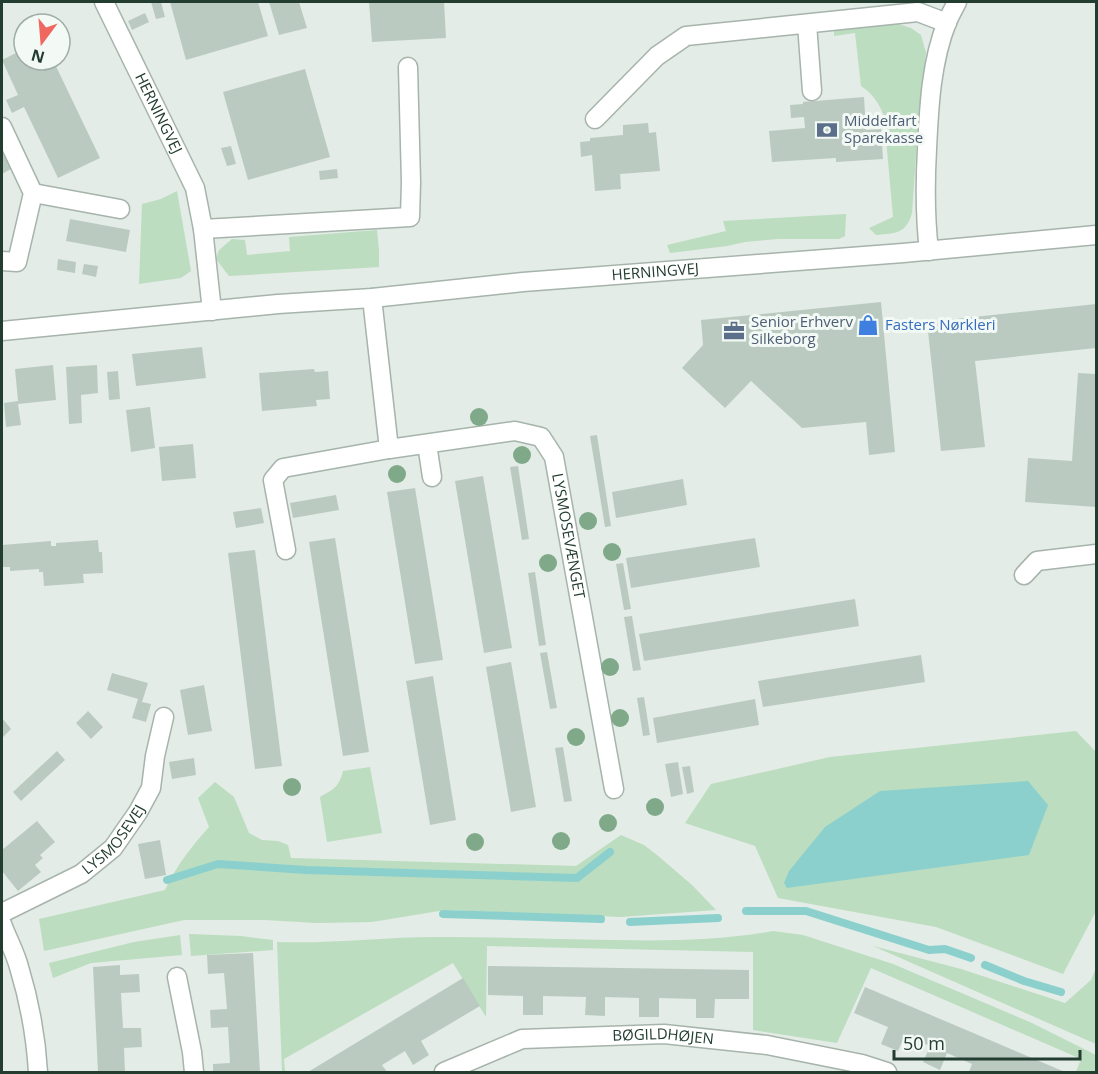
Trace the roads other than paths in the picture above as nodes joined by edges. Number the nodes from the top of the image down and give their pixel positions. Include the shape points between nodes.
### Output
1 (104, 2) edge
2 (957, 2) edge
3 (947, 22) junction
4 (807, 24) junction
5 (408, 67) dead end
6 (812, 91) dead end
7 (595, 119) dead end
8 (2, 128) edge
9 (33, 193) junction
10 (120, 209) dead end
11 (203, 229) junction
12 (1096, 235) edge
13 (929, 251) junction
14 (2, 261) edge
15 (372, 298) junction
16 (212, 311) junction
17 (2, 331) edge
18 (427, 444) junction
19 (389, 449) junction
20 (432, 477) dead end
21 (286, 550) dead end
22 (1096, 554) edge
23 (1024, 575) dead end
24 (164, 717) dead end
25 (614, 789) dead end
26 (2, 913) edge
27 (3, 933) edge
28 (177, 977) dead end
29 (38, 1072) edge
30 (194, 1072) edge
31 (444, 1072) edge
32 (887, 1072) edge

1 - 11 street, HERNINGVEJ via 195,188
2 - 3 street
3 - 4 street via 918,12
3 - 13 street via 935,63 929,114 925,188
4 - 6 street
4 - 7 street via 686,36 657,56
5 - 11 street via 411,217
8 - 9 street
9 - 10 street
9 - 14 street via 17,262
11 - 16 street, HERNINGVEJ
12 - 13 street, HERNINGVEJ
13 - 15 street, HERNINGVEJ via 523,282
15 - 16 street, HERNINGVEJ
15 - 19 street
16 - 17 street, HERNINGVEJ
18 - 19 street, LYSMOSEVÆNGET
18 - 20 street
18 - 25 street, LYSMOSEVÆNGET via 515,431 541,437 554,457
19 - 21 street, LYSMOSEVÆNGET via 283,468 273,480
22 - 23 street via 1037,561
24 - 26 street, LYSMOSEVEJ via 151,788 112,848 81,874
27 - 29 street via 19,965 37,1045
28 - 30 street
31 - 32 street, BØGILDHØJEN via 522,1039 664,1034 767,1045

